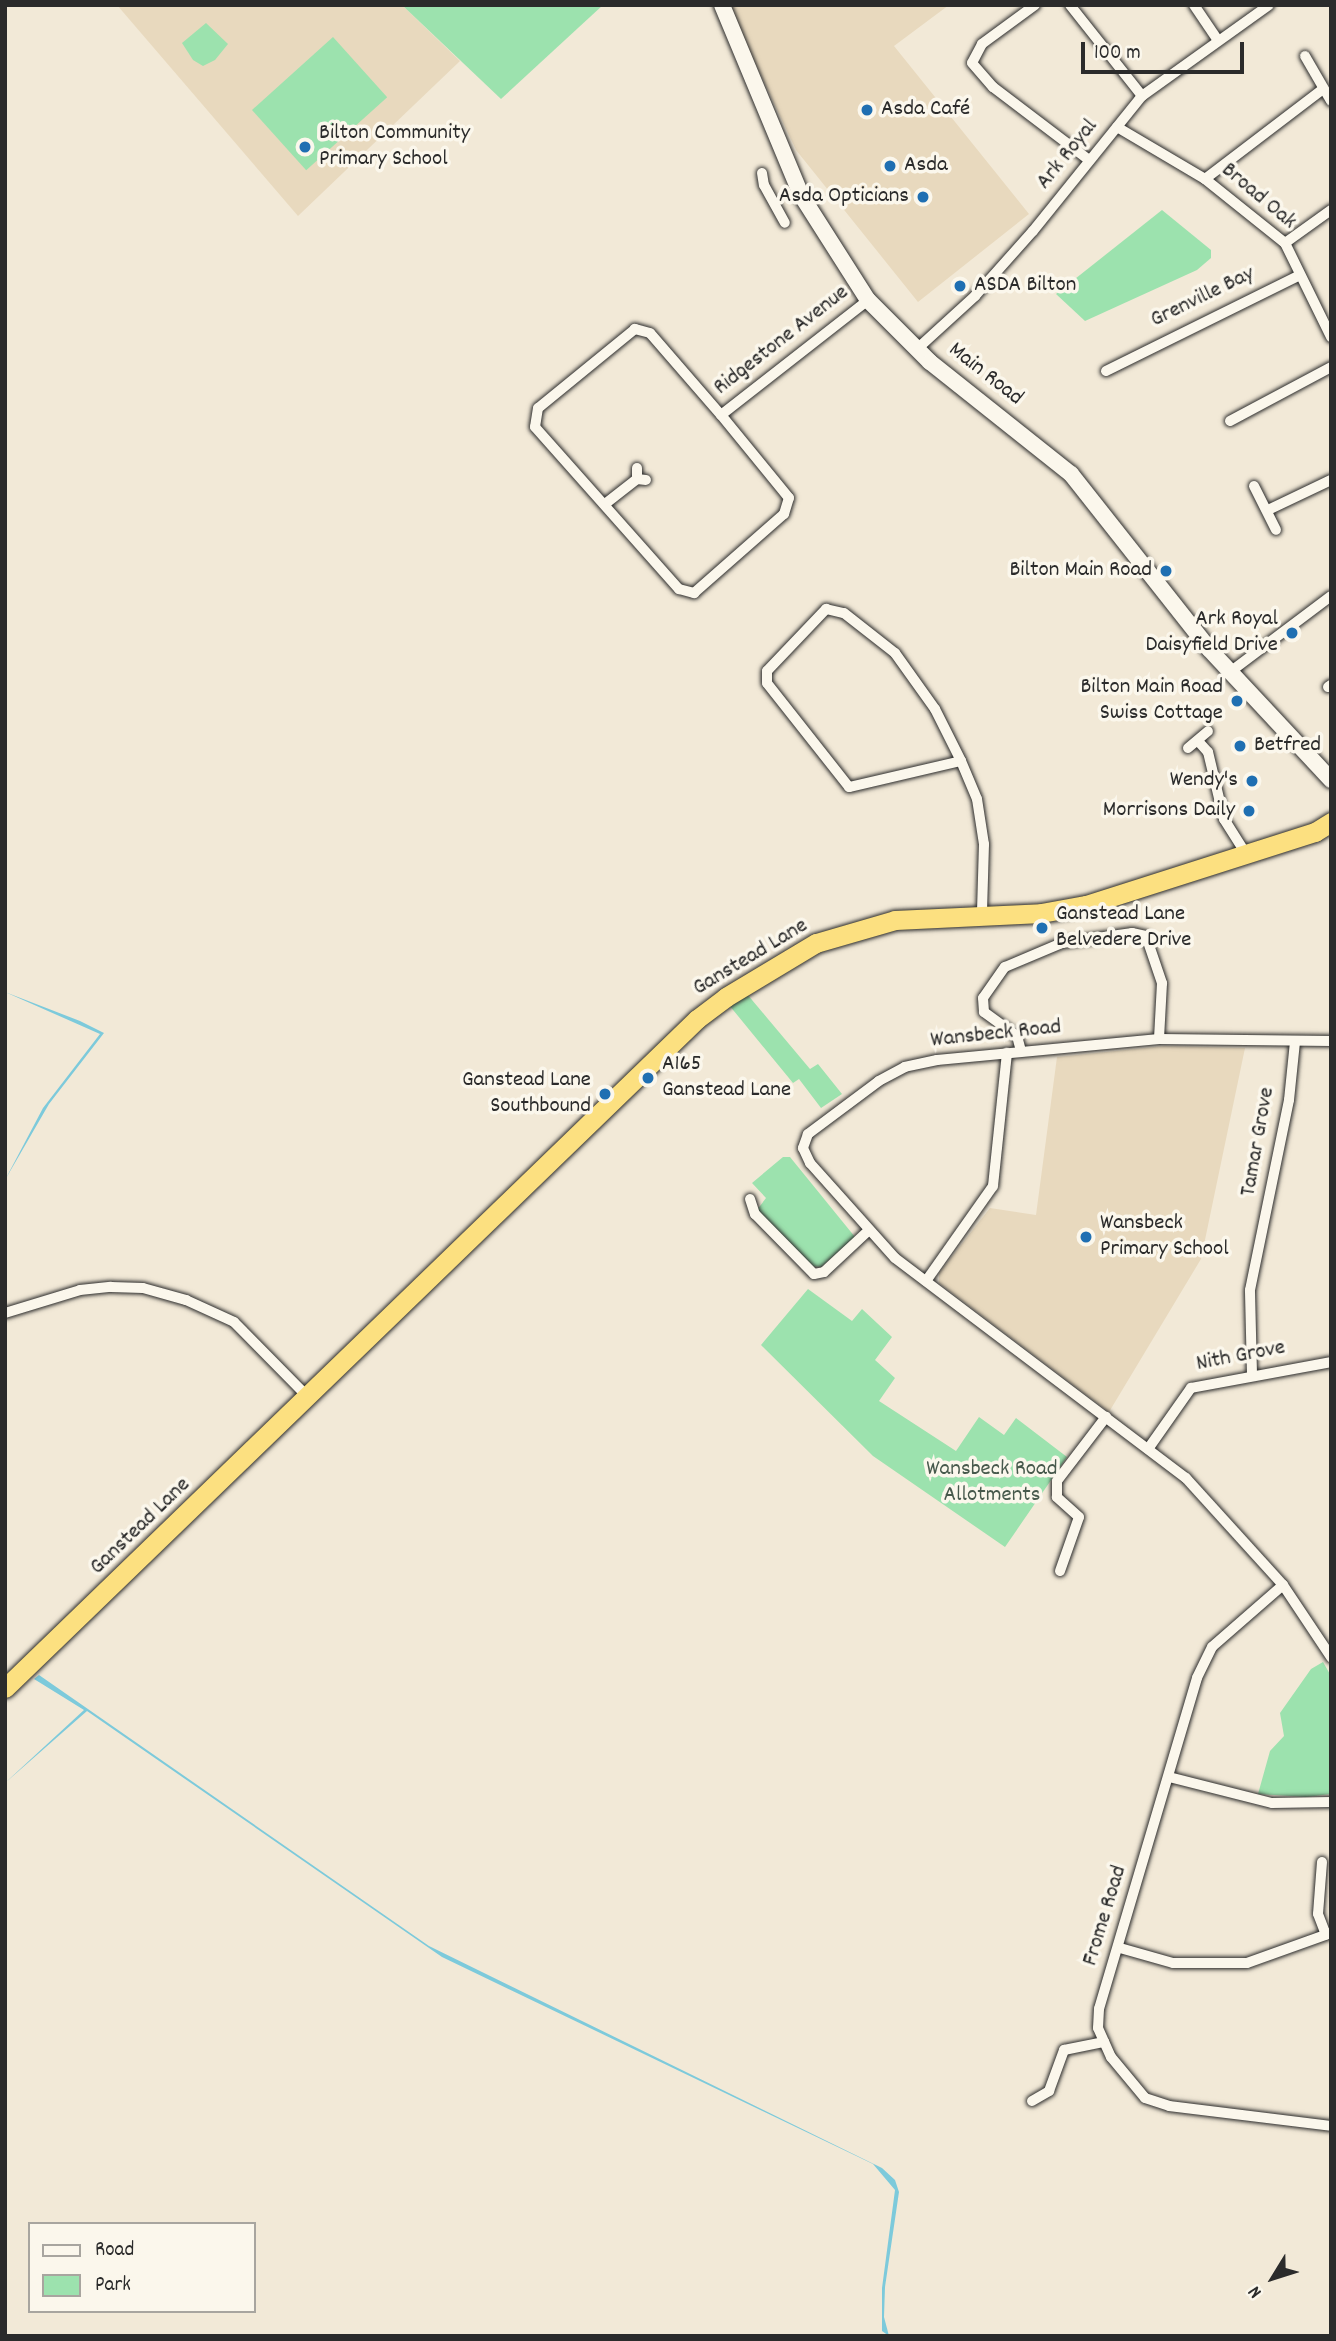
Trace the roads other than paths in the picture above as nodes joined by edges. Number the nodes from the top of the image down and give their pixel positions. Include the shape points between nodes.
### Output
1 (722, 5) edge
2 (1035, 5) edge
3 (1070, 5) edge
4 (1194, 5) edge
5 (1269, 5) edge
6 (1217, 39) junction
7 (1305, 56) dead end
8 (1323, 89) junction
9 (1142, 96) junction
10 (1331, 101) edge
11 (1117, 127) junction
12 (1089, 160) junction
13 (762, 173) dead end
14 (1205, 179) junction
15 (1331, 209) edge
16 (785, 223) dead end
17 (1285, 243) junction
18 (1300, 275) junction
19 (868, 299) junction
20 (1326, 314) edge
21 (1331, 337) edge
22 (917, 349) junction
23 (1331, 367) edge
24 (1106, 371) dead end
25 (721, 415) junction
26 (1230, 421) dead end
27 (640, 476) dead end
28 (1331, 480) edge
29 (1254, 486) dead end
30 (605, 504) junction
31 (1268, 510) junction
32 (1276, 530) dead end
33 (1331, 596) edge
34 (1230, 672) junction
35 (1208, 730) dead end
36 (1290, 736) junction
37 (1331, 759) edge
38 (961, 761) junction
39 (1331, 780) edge
40 (1326, 829) edge
41 (1246, 855) junction
42 (982, 912) junction
43 (1159, 1039) junction
44 (1331, 1041) edge
45 (1295, 1042) junction
46 (1021, 1051) junction
47 (1007, 1053) junction
48 (750, 1199) dead end
49 (867, 1231) junction
50 (926, 1281) junction
51 (5, 1313) edge
52 (1331, 1362) edge
53 (1252, 1374) junction
54 (309, 1398) junction
55 (1106, 1417) junction
56 (1148, 1449) junction
57 (1060, 1571) dead end
58 (1283, 1585) junction
59 (1331, 1657) edge
60 (5, 1688) edge
61 (1169, 1777) junction
62 (1331, 1802) edge
63 (1322, 1862) dead end
64 (1328, 1934) edge
65 (1119, 1948) junction
66 (1104, 2042) junction
67 (1032, 2101) dead end
68 (1331, 2126) edge

1 - 19 main road, Main Road via 801,195
2 - 12 street via 982,44 972,62 993,87
3 - 9 street
4 - 6 street
5 - 6 street, Ark Royal
6 - 9 street, Ark Royal
7 - 8 street
8 - 10 street
8 - 14 street
9 - 11 street, Ark Royal
11 - 12 street, Ark Royal
11 - 14 street, Broad Oak
12 - 22 street, Ark Royal via 975,296
13 - 16 street
14 - 17 street, Broad Oak
15 - 17 street
17 - 18 street, Broad Oak
18 - 20 street, Broad Oak
18 - 24 street, Grenville Bay via 1128,366
19 - 22 main road, Main Road
19 - 25 street, Ridgestone Avenue
20 - 21 street, Broad Oak
22 - 34 main road, Main Road via 1071,474
23 - 26 street via 1244,419
25 - 30 street, Ridgestone Avenue via 789,498 784,514 694,593 679,589
25 - 30 street, Ridgestone Avenue via 650,333 635,329 538,408 535,427
27 - 30 street
28 - 31 street
29 - 31 street
31 - 32 street
33 - 34 street
34 - 36 main road, Main Road
35 - 41 street via 1193,745 1208,752 1224,819
36 - 37 main road, Main Road
36 - 39 main road, Main Road
38 - 38 street via 935,709 895,653 845,613 826,609 767,671 767,683 849,787
38 - 42 street via 977,799 984,844
40 - 41 highway, Ganstead Lane
41 - 42 highway, Ganstead Lane via 1086,905 1041,913
42 - 54 highway, Ganstead Lane via 895,920 816,943 726,997 698,1019
43 - 45 street, Wansbeck Road
43 - 46 street, Wansbeck Road
43 - 46 street via 1162,983 1146,936 1132,933 1062,943 1004,967 983,998 984,1012 1017,1036
44 - 45 street, Wansbeck Road
45 - 53 street, Tamar Grove via 1289,1100 1251,1290
46 - 47 street, Wansbeck Road
47 - 49 street, Wansbeck Road via 905,1067 878,1081 808,1134 803,1147 810,1163
47 - 50 street via 993,1186
48 - 49 street via 755,1214 814,1274 824,1272
49 - 50 street, Wansbeck Road
50 - 55 street, Wansbeck Road
51 - 54 street via 54,1296 111,1287 143,1288 186,1300 233,1322
52 - 53 street, Nith Grove
53 - 56 street, Nith Grove via 1191,1388
54 - 60 highway, Ganstead Lane
55 - 56 street, Wansbeck Road
55 - 57 street via 1057,1481 1057,1497 1079,1517
56 - 58 street, Wansbeck Road via 1186,1478
58 - 59 street, Wansbeck Road
58 - 61 street, Frome Road via 1212,1647 1197,1678
61 - 62 street via 1272,1803
61 - 65 street, Frome Road
63 - 64 street via 1318,1914
64 - 65 street via 1247,1963 1173,1963
65 - 66 street, Frome Road via 1099,2009
66 - 67 street via 1064,2050 1049,2091
66 - 68 street, Frome Road via 1127,2081 1145,2098 1169,2106

